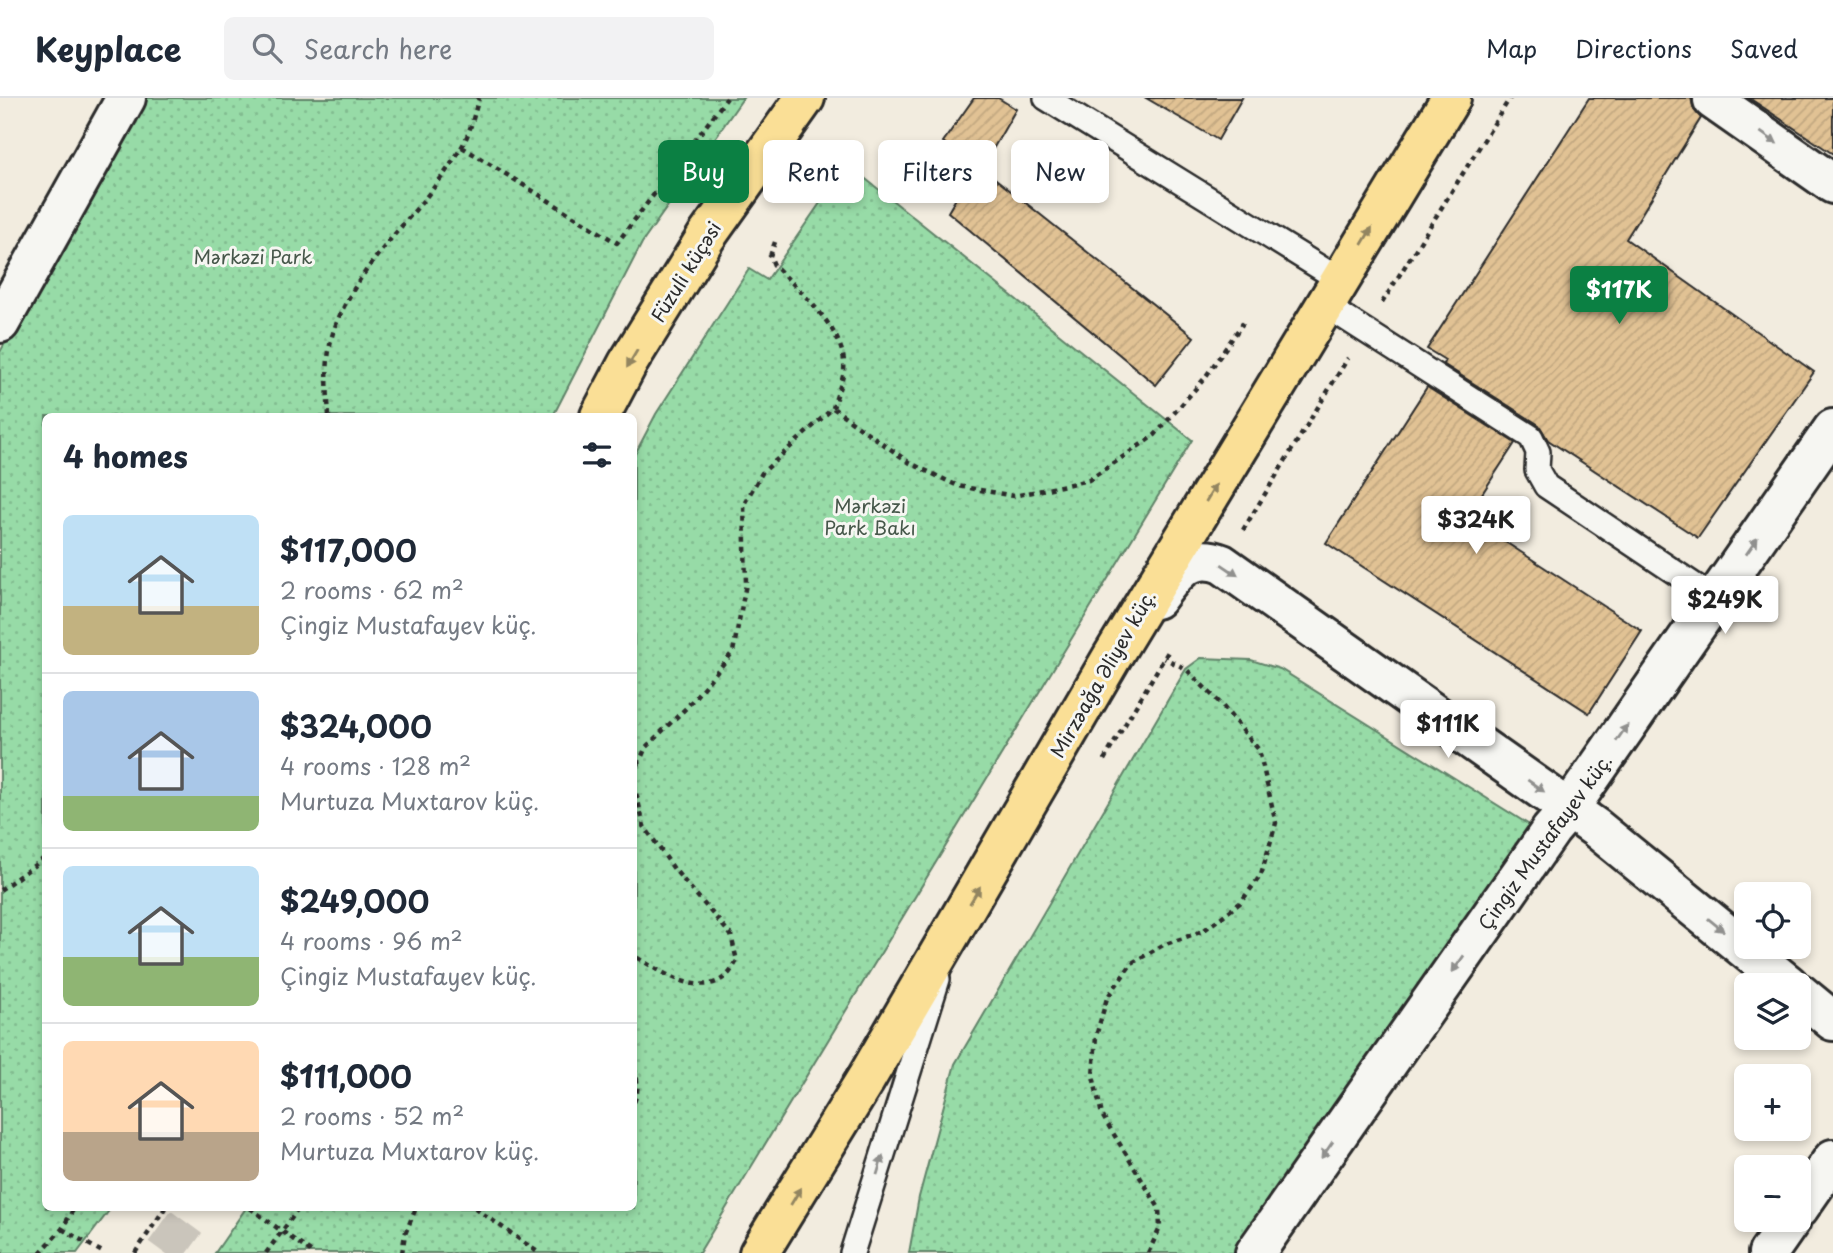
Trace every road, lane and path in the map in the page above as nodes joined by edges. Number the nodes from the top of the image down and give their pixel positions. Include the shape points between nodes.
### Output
1 (126, 98) edge
2 (479, 98) edge
3 (727, 98) edge
4 (805, 98) edge
5 (1046, 98) edge
6 (1451, 98) edge
7 (1510, 98) edge
8 (1713, 100) edge
9 (463, 147) junction
10 (1833, 184) edge
11 (775, 242) dead end
12 (1332, 293) junction
13 (1383, 301) dead end
14 (0, 323) edge
15 (1242, 323) dead end
16 (1352, 352) dead end
17 (833, 408) junction
18 (329, 413) edge
19 (602, 413) edge
20 (1833, 429) edge
21 (1239, 536) dead end
22 (1715, 599) junction
23 (1112, 657) junction
24 (1164, 658) dead end
25 (637, 767) edge
26 (637, 797) edge
27 (1569, 809) junction
28 (42, 860) edge
29 (0, 890) edge
30 (954, 930) junction
31 (637, 958) edge
32 (1774, 973) edge
33 (1811, 1003) edge
34 (1833, 1021) edge
35 (1833, 1159) edge
36 (1811, 1191) edge
37 (72, 1211) edge
38 (163, 1211) edge
39 (254, 1211) edge
40 (297, 1211) edge
41 (415, 1211) edge
42 (479, 1211) edge
43 (62, 1229) junction
44 (282, 1231) junction
45 (1783, 1232) edge
46 (40, 1253) edge
47 (104, 1253) edge
48 (135, 1253) edge
49 (267, 1253) edge
50 (312, 1253) edge
51 (402, 1253) edge
52 (539, 1253) edge
53 (759, 1253) edge
54 (852, 1253) edge
55 (1148, 1253) edge
56 (1255, 1253) edge
57 (1768, 1253) edge

1 - 14 street
2 - 9 path
3 - 9 path via 617,243
4 -> 19 main road, Füzuli küçəsi via 706,237
5 - 12 lane
12 -> 6 main road, Mirzəağa Əliyev küç.
7 - 13 path
8 -> 10 street
9 - 18 path via 367,268 336,323 326,369
11 - 17 path via 770,256 774,265 828,321 839,345 844,369
12 - 22 lane via 1531,437 1538,452 1536,470 1546,486
23 -> 12 main road, Mirzəağa Əliyev küç.
15 - 17 path via 1204,379 1155,435 1089,480 1014,496 958,486 910,463
16 - 21 path
17 - 25 path via 762,473 744,504 746,584 733,652 646,747
22 -> 20 street, Çingiz Mustafayev küç.
27 -> 22 street, Çingiz Mustafayev küç.
23 -> 27 street via 1181,569 1195,560 1209,559
30 -> 23 main road, Mirzəağa Əliyev küç.
24 - 55 path via 1186,669 1259,750 1276,823 1261,876 1240,903 1203,931 1132,963 1107,998 1096,1037 1093,1076 1101,1115 1159,1208 1160,1228
26 - 31 path via 644,826 731,935 737,961 727,975 710,984 683,982
27 -> 32 street
27 -> 56 street, Çingiz Mustafayev küç.
28 - 29 path
53 -> 30 main road, Mirzəağa Əliyev küç.
54 -> 30 lane
33 - 34 street
35 - 36 street
37 - 43 path
38 - 48 path
39 - 44 path
40 - 44 path
41 - 51 path
42 - 52 path
43 - 46 path
43 - 47 path
44 - 49 path
44 - 50 path
45 - 57 street

